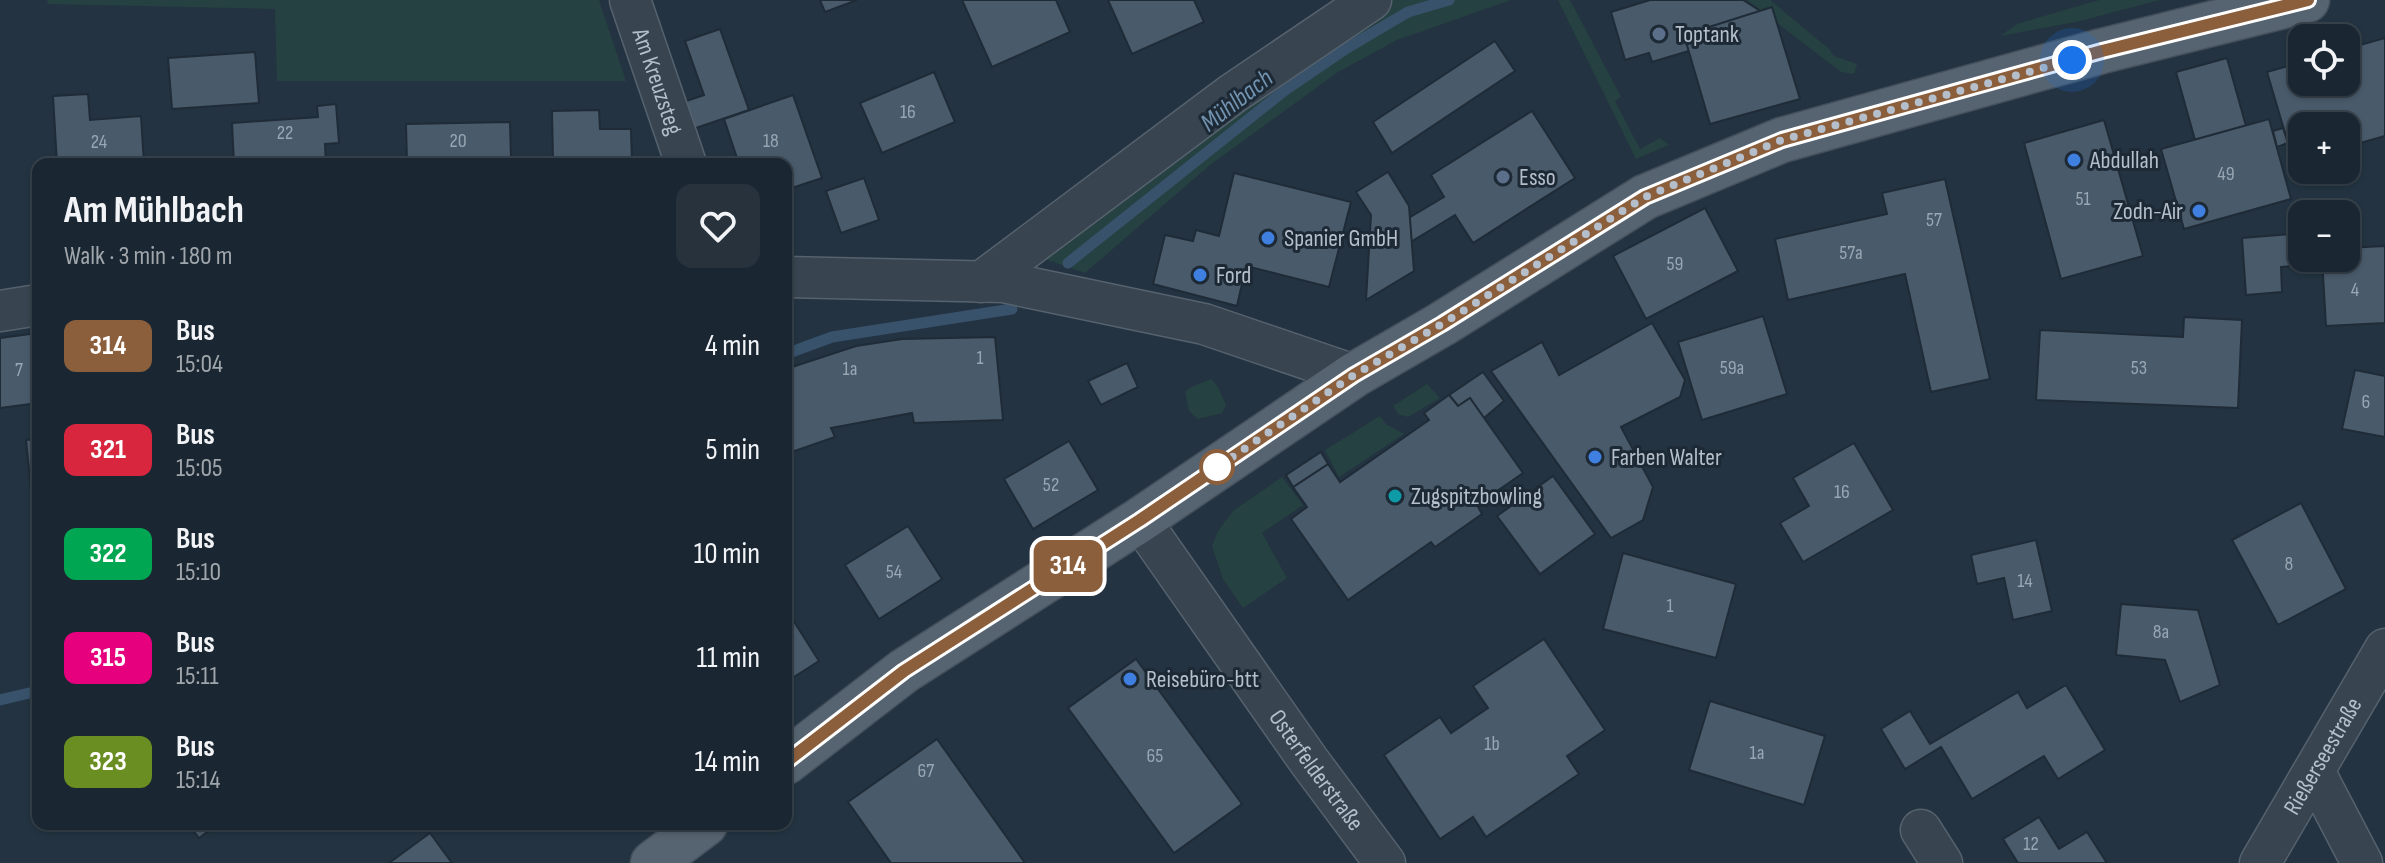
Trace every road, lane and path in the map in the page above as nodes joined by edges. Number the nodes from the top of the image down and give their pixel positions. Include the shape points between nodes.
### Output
1 (630, 0) edge
2 (1371, 0) edge
3 (2307, 0) edge
4 (684, 158) edge
5 (792, 277) edge
6 (992, 282) junction
7 (32, 306) edge
8 (0, 311) edge
9 (1354, 375) junction
10 (1140, 520) junction
11 (2385, 649) edge
12 (792, 757) edge
13 (2315, 773) junction
14 (697, 830) edge
15 (1921, 830) dead end
16 (653, 863) edge
17 (1385, 863) edge
18 (1942, 863) edge
19 (2260, 863) edge
20 (2362, 863) edge

1 - 4 street, Am Kreuzsteg
2 - 6 street via 1232,94
3 - 9 main road via 1902,105 1782,140 1701,171 1645,197
5 - 6 street
6 - 9 street via 1204,324
7 - 8 street
9 - 10 main road
10 - 12 main road via 904,671
10 - 17 street, Osterfelderstraße
11 - 13 street, Rießerseestraße
13 - 19 street, Rießerseestraße
13 - 20 street
14 - 16 main road
15 - 18 street

